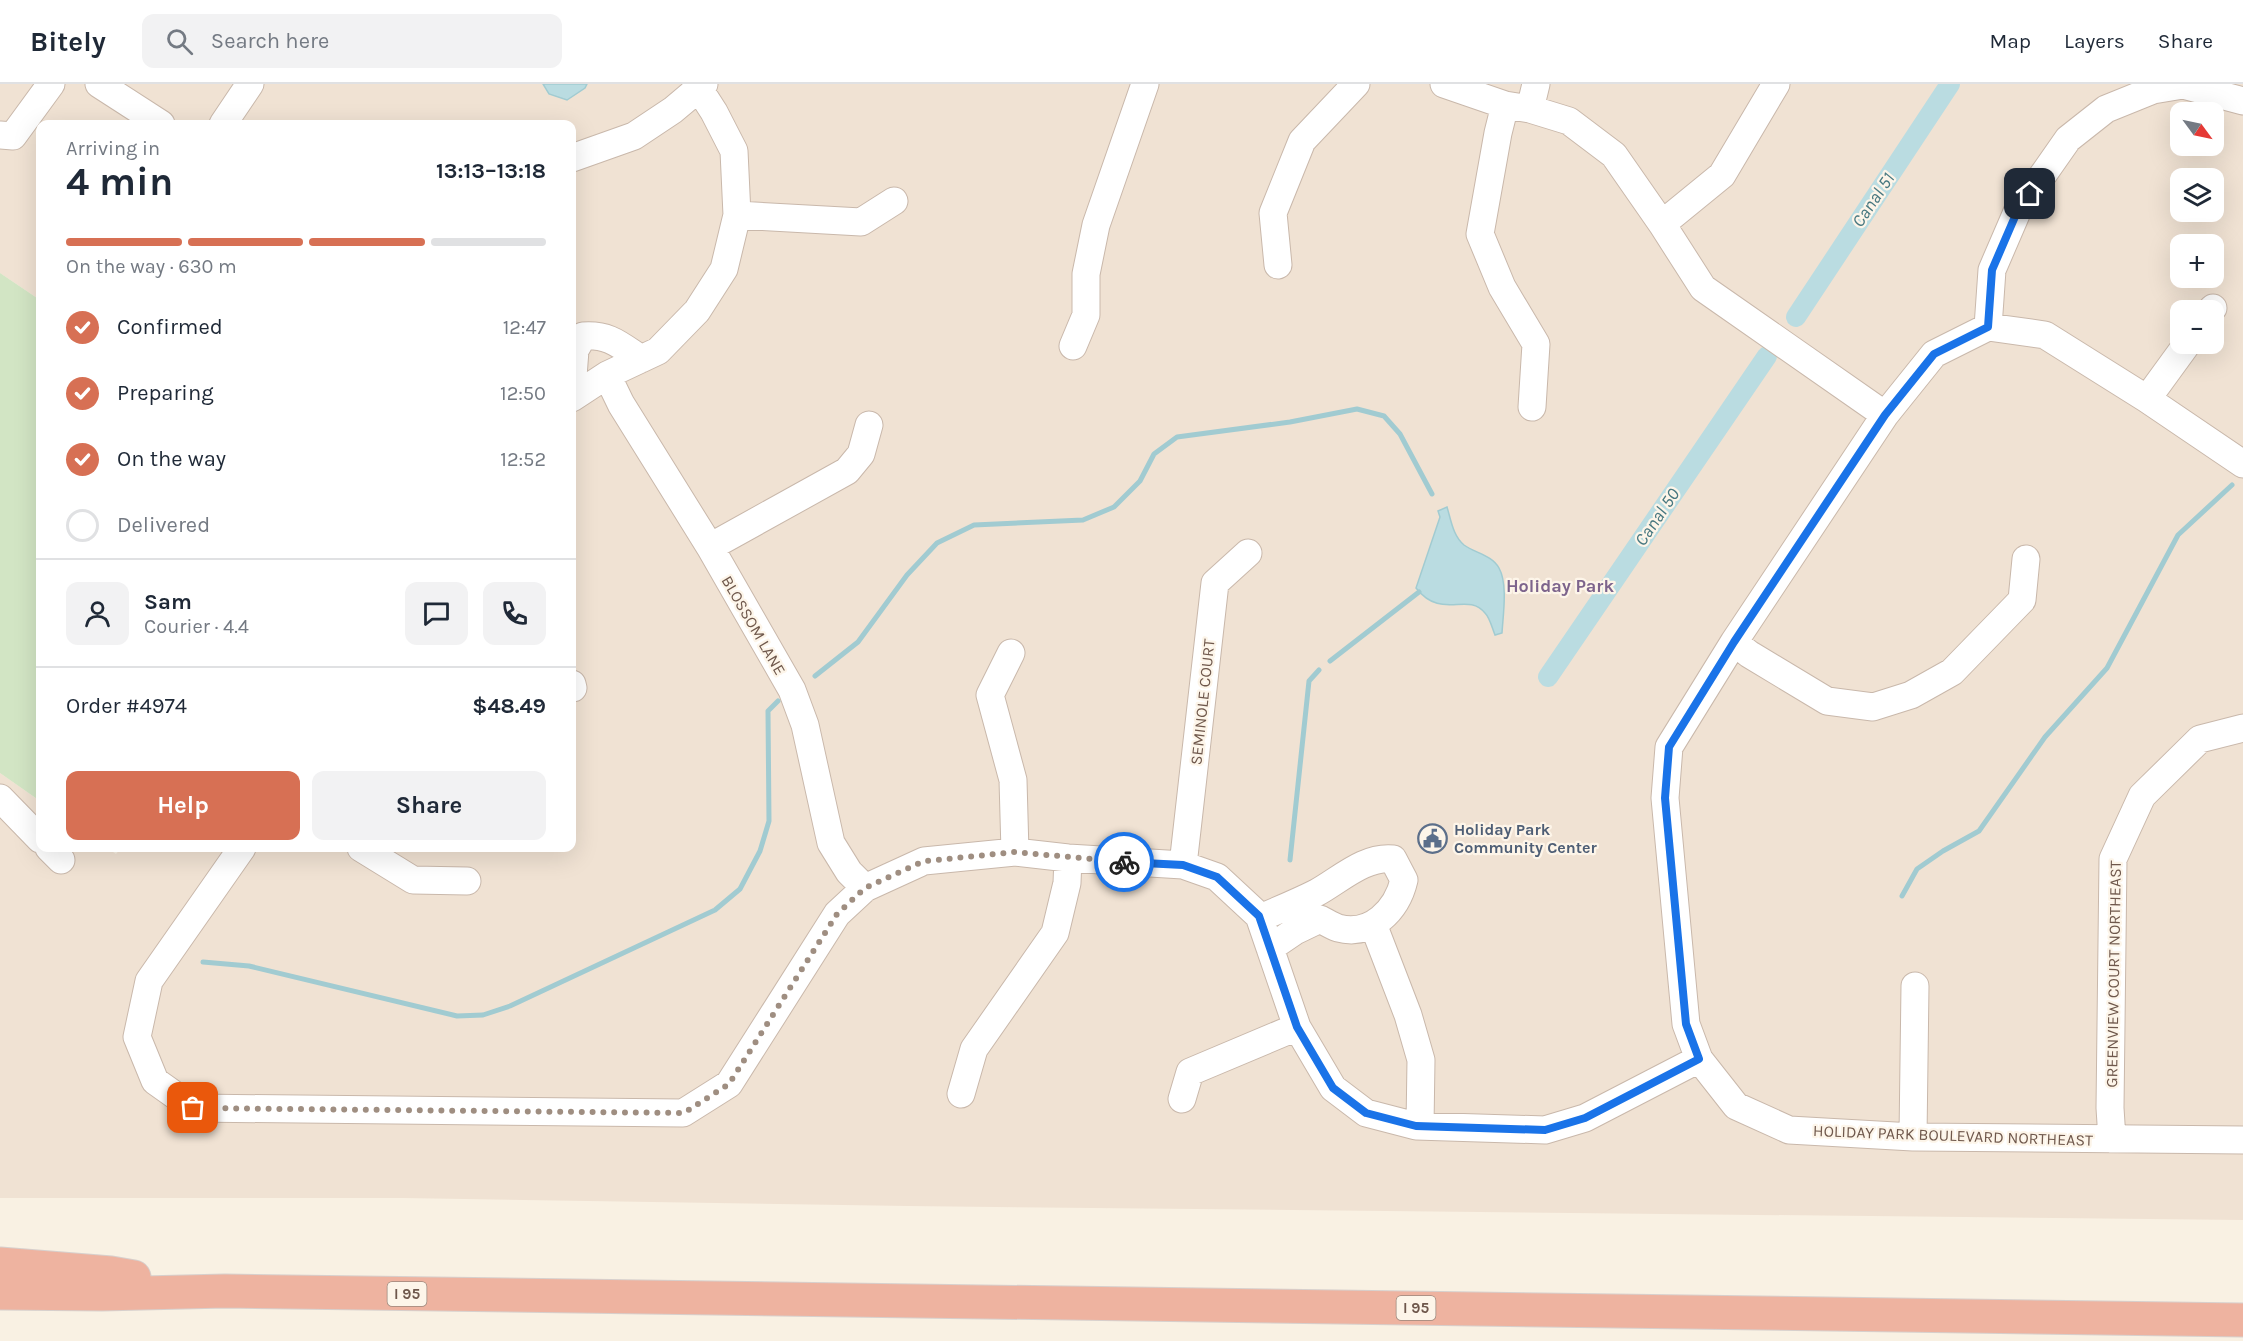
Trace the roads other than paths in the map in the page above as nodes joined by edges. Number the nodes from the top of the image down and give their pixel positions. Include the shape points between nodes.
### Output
1 (51, 84) edge
2 (99, 84) edge
3 (250, 84) edge
4 (1145, 84) edge
5 (1356, 84) edge
6 (1444, 84) edge
7 (1776, 84) edge
8 (700, 86) edge
9 (1524, 99) edge
10 (2243, 101) edge
11 (155, 120) edge
12 (226, 120) edge
13 (0, 135) edge
14 (576, 157) edge
15 (894, 201) dead end
16 (737, 215) junction
17 (1662, 224) junction
18 (1278, 265) dead end
19 (1988, 327) junction
20 (1072, 346) dead end
21 (576, 348) edge
22 (2180, 354) edge
23 (641, 359) junction
24 (607, 375) junction
25 (576, 395) edge
26 (2146, 399) junction
27 (1532, 407) dead end
28 (1885, 415) junction
29 (869, 425) dead end
30 (2243, 464) edge
31 (710, 548) junction
32 (1248, 553) dead end
33 (2026, 559) dead end
34 (1734, 642) junction
35 (1011, 653) dead end
36 (2243, 728) edge
37 (0, 798) edge
38 (36, 835) edge
39 (239, 852) edge
40 (368, 852) edge
41 (1015, 852) junction
42 (1068, 858) junction
43 (1183, 865) junction
44 (467, 881) dead end
45 (865, 888) junction
46 (1317, 892) junction
47 (1260, 918) junction
48 (1320, 919) junction
49 (1373, 924) junction
50 (1270, 948) junction
51 (1915, 986) dead end
52 (1297, 1027) junction
53 (1699, 1059) junction
54 (961, 1094) dead end
55 (1182, 1099) dead end
56 (1420, 1126) junction
57 (1913, 1137) junction
58 (2112, 1139) junction
59 (2243, 1140) edge
60 (0, 1264) edge
61 (225, 1291) junction
62 (0, 1293) edge
63 (2243, 1320) edge

1 - 13 street via 13,136
2 - 11 street
3 - 12 street
4 - 20 street via 1096,225 1086,274 1086,315
5 - 18 street via 1302,141 1273,213
6 - 9 street
7 - 17 street via 1722,175
8 - 14 street via 634,136
8 - 16 street via 734,151
9 - 17 street via 1569,121 1614,155
9 - 27 street via 1498,133 1480,234 1502,287 1536,344
10 - 19 street via 2183,85 2154,90 2106,109 2068,139 2017,212 1992,270
15 - 16 street via 861,222
16 - 23 street via 724,268 697,311 658,351
17 - 28 street via 1703,288
19 - 26 street via 2045,335
19 - 28 street via 1934,354
21 - 23 street via 583,336 599,335
22 - 26 street
23 - 24 street
24 - 25 street
24 - 31 street, BLOSSOM LANE
26 - 30 street
28 - 34 street, HOLIDAY PARK BOULEVARD NORTHEAST
29 - 31 street via 861,454 847,471
31 - 45 street, BLOSSOM LANE via 792,690 805,725 831,843 849,872
32 - 43 street, SEMINOLE COURT via 1215,583
33 - 34 street via 2022,600 1953,672 1911,695 1873,707 1827,701
34 - 53 street, HOLIDAY PARK BOULEVARD NORTHEAST via 1669,747 1668,757 1665,798 1686,1024
35 - 41 street via 990,695 1013,780
36 - 58 street, GREENVIEW COURT NORTHEAST via 2200,739 2142,796 2113,859
37 - 38 street
39 - 45 street via 149,981 137,1037 155,1081 193,1108 684,1113 729,1084 837,914
40 - 44 street via 413,880
41 - 42 street
41 - 45 street via 924,861
42 - 43 street
42 - 54 street via 1067,883 1055,933 974,1050
43 - 47 street via 1217,877
46 - 47 street
46 - 48 street via 1313,904
46 - 49 street via 1362,865 1382,858 1393,859 1404,880 1400,894 1391,910
47 - 50 street
48 - 49 street via 1339,928 1368,928
48 - 50 street
49 - 56 street via 1408,1015 1420,1060
50 - 52 street
51 - 57 street
52 - 55 street via 1190,1072
52 - 56 street via 1333,1088 1366,1113
53 - 56 street via 1585,1118 1545,1130
53 - 57 street, HOLIDAY PARK BOULEVARD NORTHEAST via 1736,1106 1789,1130
57 - 58 street, HOLIDAY PARK BOULEVARD NORTHEAST
58 - 59 street, HOLIDAY PARK BOULEVARD NORTHEAST
60 - 61 highway via 111,1273
61 - 62 highway, I 95
61 - 63 highway, I 95

